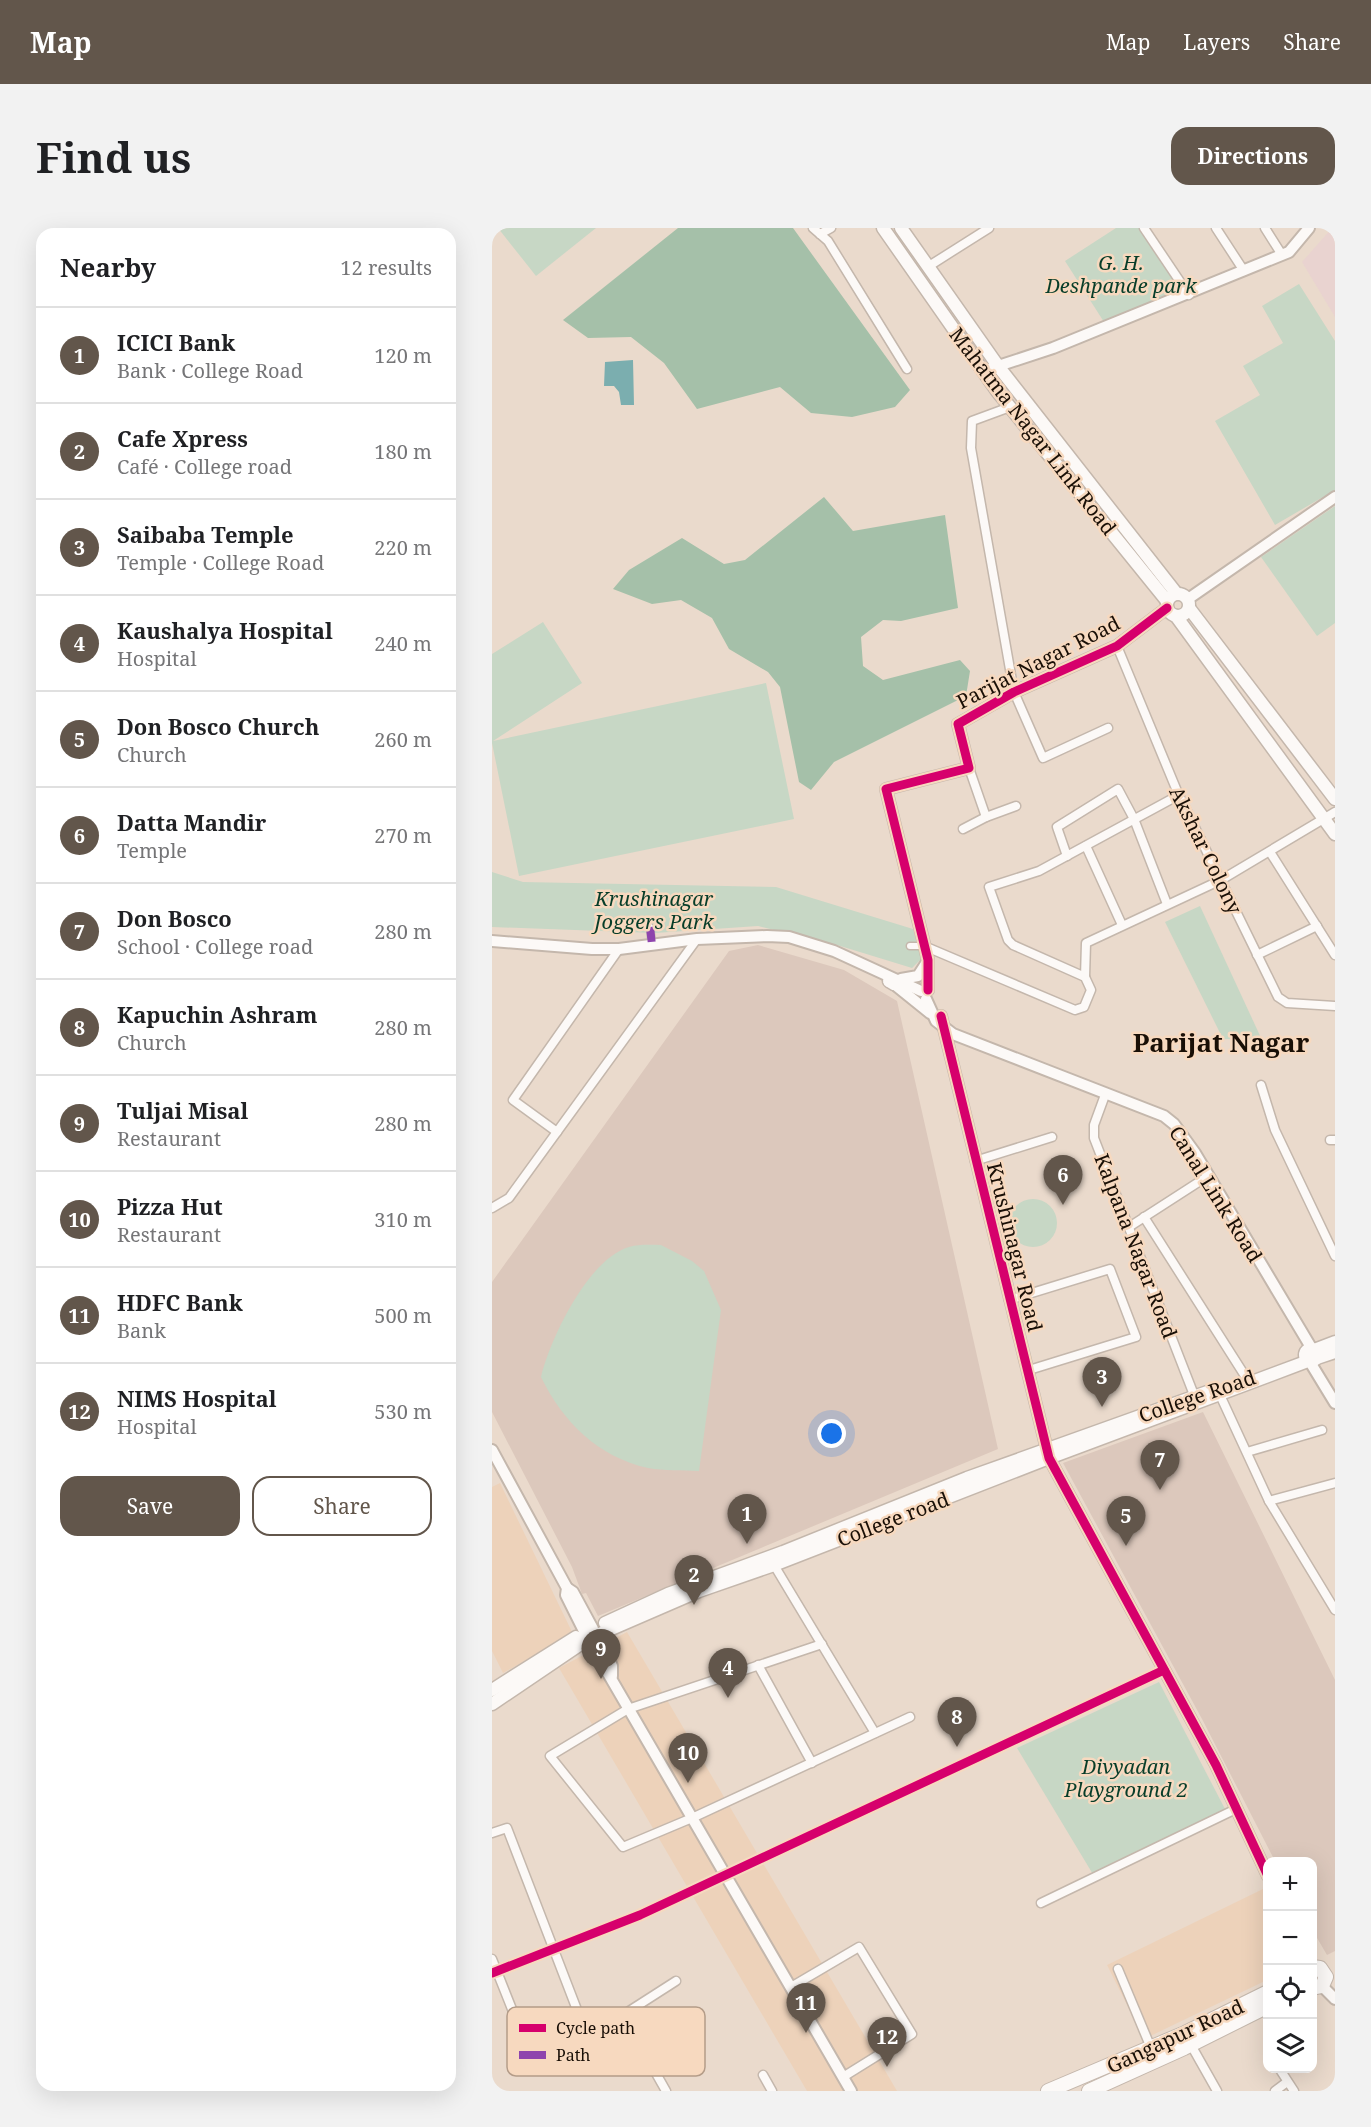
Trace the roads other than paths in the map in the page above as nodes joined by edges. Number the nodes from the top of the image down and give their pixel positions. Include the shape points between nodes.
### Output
1 (831, 228) edge
2 (882, 228) edge
3 (901, 228) edge
4 (1144, 228) edge
5 (1216, 228) edge
6 (1265, 228) edge
7 (1309, 228) edge
8 (987, 229) edge
9 (817, 231) edge
10 (1282, 255) junction
11 (929, 267) junction
12 (1244, 271) junction
13 (1188, 295) junction
14 (998, 366) junction
15 (907, 369) dead end
16 (983, 371) junction
17 (1010, 407) junction
18 (1335, 497) edge
19 (1188, 604) junction
20 (1171, 605) junction
21 (1117, 646) junction
22 (1014, 692) junction
23 (1108, 728) dead end
24 (969, 768) junction
25 (1179, 795) junction
26 (1335, 799) edge
27 (1016, 806) dead end
28 (1330, 816) edge
29 (986, 818) junction
30 (1134, 819) junction
31 (963, 829) dead end
32 (1335, 834) edge
33 (1086, 846) junction
34 (1270, 852) junction
35 (1067, 856) junction
36 (1221, 880) junction
37 (1167, 904) junction
38 (1122, 925) junction
39 (1317, 926) junction
40 (650, 927) dead end
41 (697, 939) junction
42 (492, 941) edge
43 (652, 945) junction
44 (910, 945) dead end
45 (924, 946) junction
46 (619, 949) junction
47 (1257, 955) junction
48 (1335, 955) edge
49 (926, 964) junction
50 (1085, 977) junction
51 (894, 982) junction
52 (925, 994) junction
53 (1335, 1006) edge
54 (939, 1020) junction
55 (1261, 1085) dead end
56 (1105, 1095) junction
57 (557, 1132) junction
58 (1052, 1137) dead end
59 (975, 1161) junction
60 (1208, 1176) junction
61 (492, 1208) edge
62 (1144, 1217) junction
63 (1129, 1227) junction
64 (1335, 1256) edge
65 (1009, 1300) junction
66 (1335, 1342) edge
67 (1335, 1352) edge
68 (1311, 1355) junction
69 (1029, 1370) junction
70 (1247, 1379) junction
71 (1194, 1395) junction
72 (1220, 1395) junction
73 (1335, 1403) edge
74 (1322, 1430) dead end
75 (492, 1450) edge
76 (1246, 1452) junction
77 (1048, 1454) junction
78 (1335, 1483) edge
79 (1269, 1501) junction
80 (774, 1565) junction
81 (1335, 1610) edge
82 (590, 1634) junction
83 (822, 1644) junction
84 (758, 1665) junction
85 (1164, 1670) junction
86 (493, 1685) edge
87 (492, 1704) edge
88 (628, 1708) junction
89 (910, 1717) dead end
90 (875, 1733) junction
91 (812, 1763) junction
92 (1236, 1809) junction
93 (692, 1818) junction
94 (492, 1833) edge
95 (1263, 1866) edge
96 (725, 1874) junction
97 (1041, 1903) dead end
98 (555, 1950) junction
99 (492, 1959) edge
100 (1118, 1969) dead end
101 (494, 1972) edge
102 (1324, 1976) edge
103 (676, 1981) dead end
104 (791, 1987) junction
105 (1263, 1994) edge
106 (1335, 1999) edge
107 (509, 2007) edge
108 (576, 2007) edge
109 (635, 2007) edge
110 (1263, 2009) edge
111 (1191, 2045) junction
112 (1151, 2048) junction
113 (1282, 2073) edge
114 (763, 2075) dead end
115 (658, 2076) edge
116 (843, 2077) junction
117 (1287, 2082) junction
118 (666, 2091) edge
119 (772, 2091) edge
120 (851, 2091) edge
121 (1048, 2091) edge
122 (1089, 2091) edge
123 (1217, 2091) edge
124 (1275, 2091) edge
125 (1293, 2091) edge

1 - 9 street
2 - 16 main road, Mahatma Nagar Link Road
3 - 11 main road, Mahatma Nagar Link Road
4 - 13 street
5 - 12 street
6 - 10 street
7 - 10 street
8 - 11 street
9 - 15 street via 828,241
10 - 12 street
11 - 14 main road, Mahatma Nagar Link Road
12 - 13 street
13 - 14 street
14 - 16 street
14 - 20 main road, Mahatma Nagar Link Road
16 - 17 main road, Mahatma Nagar Link Road
17 - 20 main road, Mahatma Nagar Link Road
17 - 22 street via 972,421 971,448
18 - 19 street
19 - 20 main road via 1184,614
19 - 20 main road via 1183,594
19 - 26 main road
20 - 21 street, Parijat Nagar Road
20 - 28 main road, Mahatma Nagar Link Road
21 - 22 street, Parijat Nagar Road
21 - 25 street, Akshar Colony
22 - 23 street via 1043,758
22 - 24 street, Parijat Nagar Road via 958,724
24 - 29 street
24 - 45 street via 886,789
25 - 30 street
25 - 36 street, Akshar Colony
27 - 29 street
28 - 32 main road, Mahatma Nagar Link Road
28 - 34 street
29 - 31 street
30 - 33 street
30 - 35 street via 1118,789 1057,827
30 - 37 street
33 - 35 street
33 - 38 street
34 - 36 street
34 - 39 street
35 - 50 street via 1039,871 989,887 1013,945
36 - 37 street
36 - 47 street, Akshar Colony
37 - 38 street
38 - 50 street via 1086,943
39 - 47 street
39 - 48 street
40 - 43 street
41 - 43 street, Canal Link Road
41 - 51 street, Canal Link Road via 789,937 834,951
41 - 57 street
42 - 46 street, Canal Link Road
43 - 46 street, Canal Link Road
44 - 45 street
45 - 49 street
45 - 50 street via 1075,1010 1084,1007 1091,990
46 - 57 street via 513,1100
47 - 53 street, Akshar Colony via 1278,997 1287,1003
49 - 51 street via 913,979
49 - 52 street
51 - 52 street
51 - 54 street, Canal Link Road
52 - 54 street
54 - 56 street, Canal Link Road via 974,1041
54 - 59 street, Krushinagar Road
55 - 64 street via 1275,1130
56 - 60 street, Canal Link Road via 1164,1116 1174,1124
56 - 63 street, Kalpana Nagar Road via 1094,1125 1094,1138
57 - 61 street via 509,1198
58 - 59 street
59 - 65 street, Krushinagar Road
60 - 62 street
60 - 68 street, Canal Link Road via 1298,1326
62 - 63 street
62 - 70 street
63 - 71 street, Kalpana Nagar Road
65 - 69 street, Krushinagar Road
65 - 69 street via 1110,1269 1136,1337
66 - 68 main road, College Road
67 - 68 main road, College road
68 - 70 main road, College Road
68 - 72 main road, College road
68 - 73 street, Canal Link Road
69 - 77 street, Krushinagar Road
70 - 71 main road, College Road
71 - 77 main road, College Road
72 - 76 street
72 - 77 main road, College road
74 - 76 street
75 - 82 street
76 - 79 street
77 - 80 main road, College road
77 - 82 main road, College Road via 668,1594
77 - 85 street, Krushinagar Road
78 - 79 street
79 - 81 street
80 - 82 main road, College road
80 - 83 street
82 - 86 main road, College Road
82 - 87 main road, College road
82 - 88 street via 612,1666 612,1676
83 - 84 street
83 - 90 street
84 - 88 street
84 - 91 street
85 - 92 street, Krushinagar Road
85 - 96 street
88 - 93 street
88 - 93 street via 550,1756 623,1846
89 - 90 street
90 - 91 street
91 - 93 street
92 - 95 street, Krushinagar Road
92 - 97 street
93 - 96 street
94 - 98 street via 507,1828
96 - 98 street
96 - 104 street
98 - 101 street
98 - 108 street
99 - 101 street
100 - 112 street
101 - 107 street
102 - 106 street
103 - 109 street
104 - 116 street
104 - 116 street via 859,1947 912,2034
105 - 112 main road, Gangapur Road
110 - 111 main road, Gangapur Road
111 - 122 main road, Gangapur Road
111 - 123 street
112 - 121 main road, Gangapur Road
113 - 117 street
114 - 119 street
115 - 118 street
116 - 120 street
117 - 124 street
117 - 125 street

